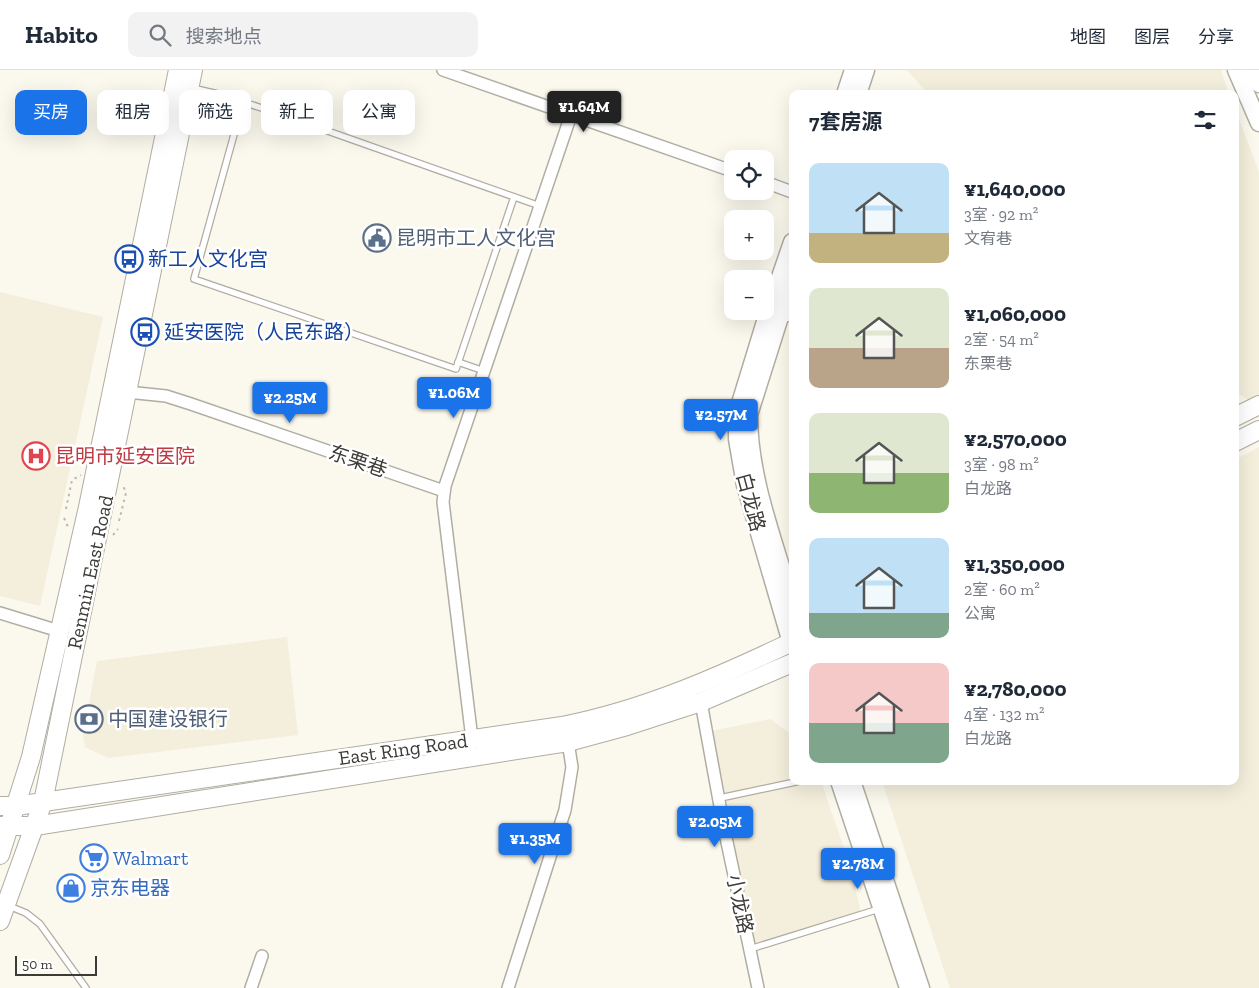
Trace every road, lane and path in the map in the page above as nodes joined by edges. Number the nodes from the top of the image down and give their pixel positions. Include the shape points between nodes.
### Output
1 (178, 70) edge
2 (192, 70) edge
3 (443, 70) edge
4 (853, 70) edge
5 (866, 70) edge
6 (1236, 70) edge
7 (1254, 70) edge
8 (1259, 84) edge
9 (189, 88) junction
10 (197, 90) edge
11 (846, 90) edge
12 (859, 90) edge
13 (251, 105) edge
14 (571, 115) junction
15 (1259, 123) edge
16 (234, 135) edge
17 (724, 168) edge
18 (774, 185) edge
19 (789, 191) edge
20 (514, 197) junction
21 (540, 206) junction
22 (789, 251) edge
23 (789, 296) edge
24 (785, 319) edge
25 (458, 362) junction
26 (484, 371) junction
27 (127, 392) junction
28 (1259, 405) edge
29 (1239, 415) edge
30 (1259, 430) edge
31 (1239, 440) edge
32 (72, 480) dead end
33 (121, 480) dead end
34 (444, 491) junction
35 (66, 509) dead end
36 (120, 521) dead end
37 (118, 529) dead end
38 (109, 539) dead end
39 (789, 593) edge
40 (0, 613) edge
41 (59, 631) junction
42 (789, 634) edge
43 (789, 645) edge
44 (789, 663) edge
45 (701, 702) junction
46 (472, 738) junction
47 (568, 742) junction
48 (789, 783) edge
49 (840, 785) edge
50 (853, 785) edge
51 (720, 798) junction
52 (43, 802) junction
53 (8, 806) edge
54 (35, 826) junction
55 (5, 827) edge
56 (0, 855) edge
57 (881, 908) junction
58 (3, 913) edge
59 (750, 949) junction
60 (262, 956) dead end
61 (86, 988) edge
62 (251, 988) edge
63 (508, 988) edge
64 (758, 988) edge
65 (908, 988) edge
66 (922, 988) edge

1 - 41 main road, Renmin East Road via 88,507
2 - 9 main road, Renmin East Road
3 - 14 street
4 - 11 main road
5 - 12 main road
6 - 15 main road
7 - 8 main road
9 - 10 lane
9 - 27 main road, Renmin East Road
13 - 20 lane
14 - 17 street
14 - 21 street
16 - 25 lane via 194,279 456,369
18 - 19 street
20 - 21 lane
20 - 25 lane
21 - 26 street
22 - 42 main road, 白龙路 via 737,413 736,440 745,485
23 - 24 main road, 白龙路
24 - 39 main road, 白龙路 via 749,415 749,438 757,482
25 - 26 lane
26 - 34 street
27 - 34 street, 东栗巷 via 166,396
27 - 52 main road, Renmin East Road
28 - 29 main road
30 - 31 main road
32 - 35 path
33 - 36 path via 126,493
34 - 46 street
37 - 38 path
40 - 41 street
41 - 53 main road, Renmin East Road via 31,757
43 - 46 main road, East Ring Road via 632,709 562,726
44 - 45 main road, East Ring Road
45 - 47 main road, East Ring Road
45 - 51 street, 小龙路
46 - 52 main road, East Ring Road
47 - 54 main road, East Ring Road
47 - 63 street via 572,767 566,810
48 - 51 lane
49 - 57 main road
50 - 66 main road
51 - 59 street, 小龙路
52 - 53 main road, East Ring Road
52 - 54 main road, Renmin East Road
53 - 55 main road, Renmin East Road
54 - 55 main road, East Ring Road
54 - 58 main road, Renmin East Road
55 - 56 main road, Renmin East Road
57 - 59 lane
57 - 65 main road
58 - 61 lane via 26,912 40,924
59 - 64 street, 小龙路
60 - 62 street

